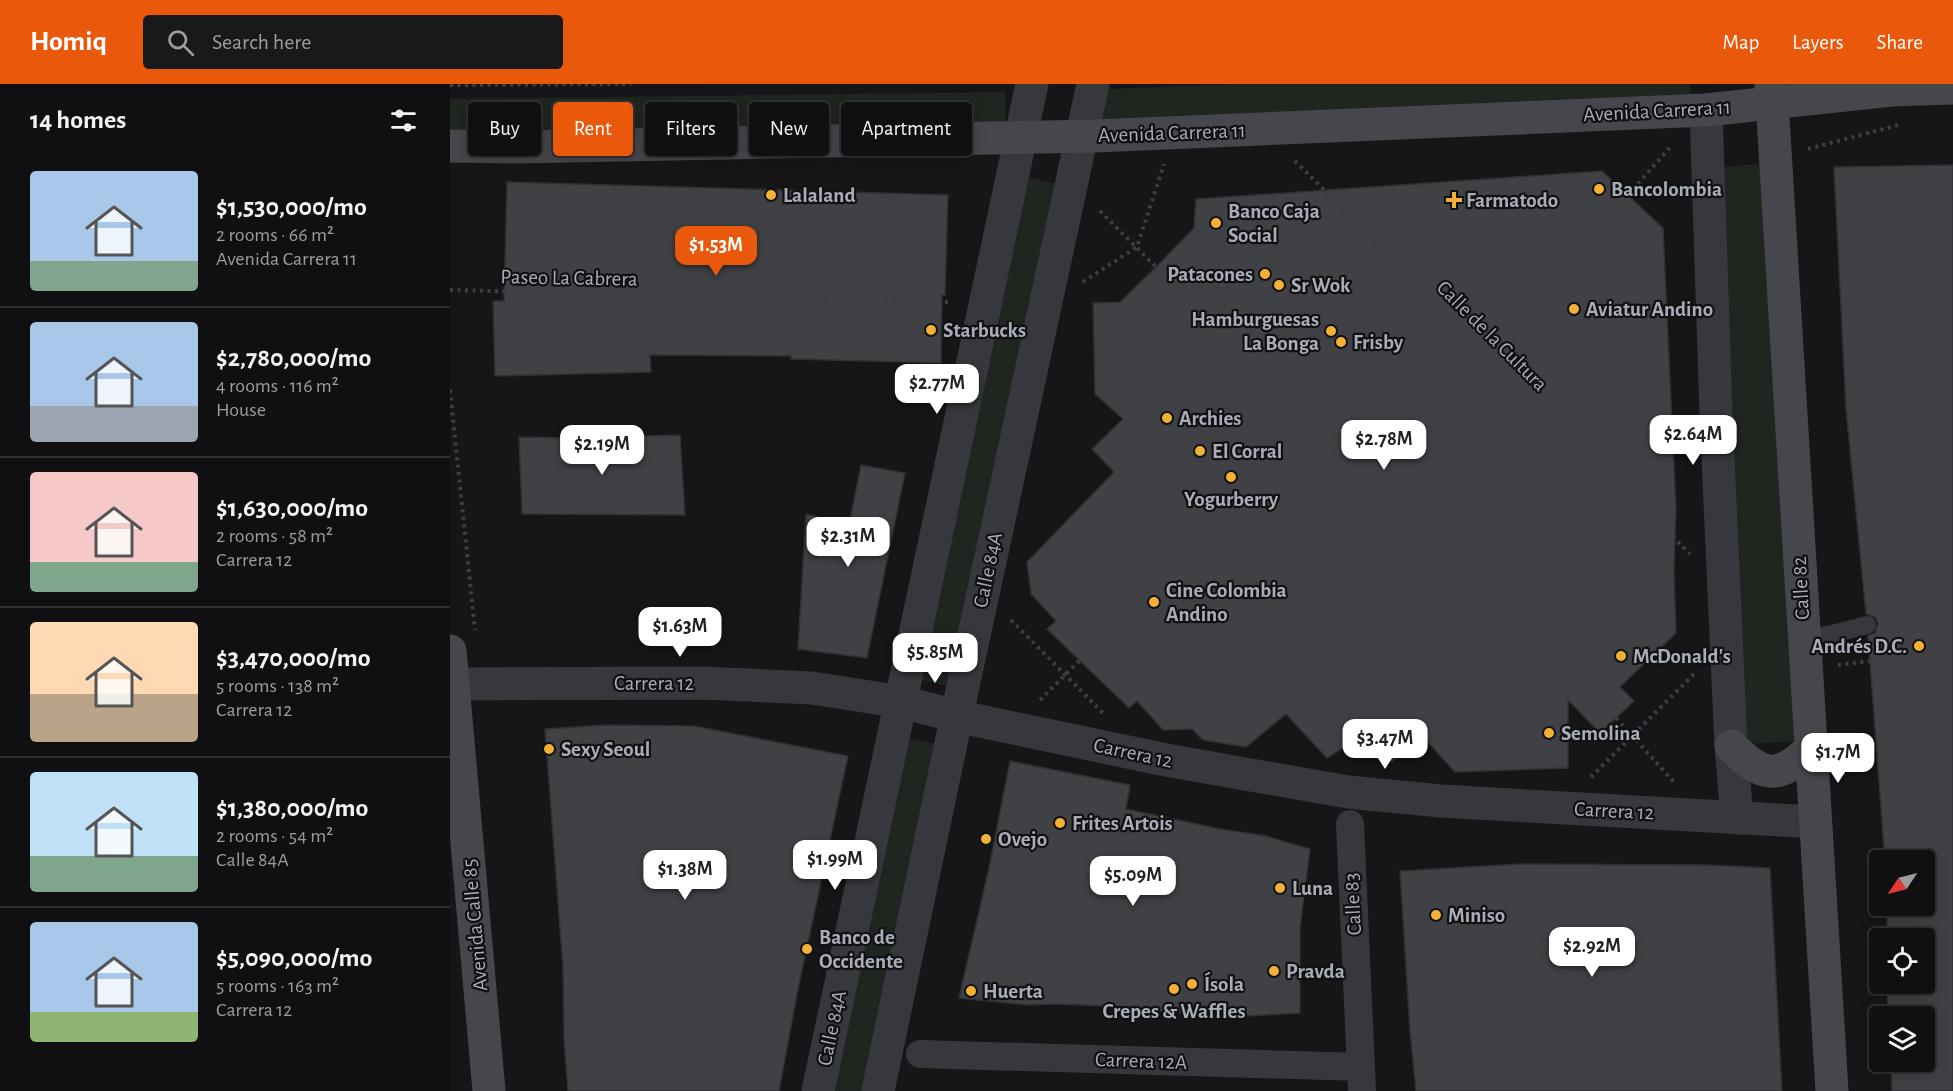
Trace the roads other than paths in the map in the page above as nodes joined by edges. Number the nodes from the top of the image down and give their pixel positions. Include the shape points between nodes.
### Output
1 (1032, 84) edge
2 (1093, 84) edge
3 (1879, 87) edge
4 (1953, 88) edge
5 (1771, 93) edge
6 (1706, 110) junction
7 (1082, 137) junction
8 (1021, 138) junction
9 (450, 146) edge
10 (1867, 625) dead end
11 (1804, 639) junction
12 (450, 651) edge
13 (453, 684) junction
14 (902, 702) junction
15 (956, 716) junction
16 (1731, 746) junction
17 (1810, 749) junction
18 (1737, 818) junction
19 (1815, 822) junction
20 (1350, 824) dead end
21 (920, 1054) dead end
22 (1361, 1079) edge
23 (489, 1091) edge
24 (818, 1091) edge
25 (878, 1091) edge
26 (1832, 1091) edge

1 - 8 street, Calle 84A
2 - 7 street, Calle 84A
3 - 4 main road, Avenida Carrera 11
3 - 5 main road, Avenida Carrera 11
5 - 6 main road, Avenida Carrera 11
5 - 11 main road, Calle 82
6 - 7 main road, Avenida Carrera 11
6 - 16 street
7 - 8 main road, Avenida Carrera 11
7 - 15 street, Calle 84A
8 - 9 main road, Avenida Carrera 11
8 - 14 street, Calle 84A
10 - 11 lane
11 - 17 main road, Calle 82
12 - 13 main road, Avenida Calle 85
13 - 14 street, Carrera 12 via 702,683 801,687
13 - 23 main road, Avenida Calle 85
14 - 15 street, Carrera 12
14 - 24 street, Calle 84A
15 - 18 street, Carrera 12 via 1166,760 1348,792
15 - 25 street, Calle 84A
16 - 17 main road via 1755,767 1771,772 1787,769
16 - 18 street
17 - 19 main road, Calle 82
18 - 19 street, Carrera 12
19 - 26 main road, Calle 82
20 - 22 street, Calle 83
21 - 22 street, Carrera 12A

